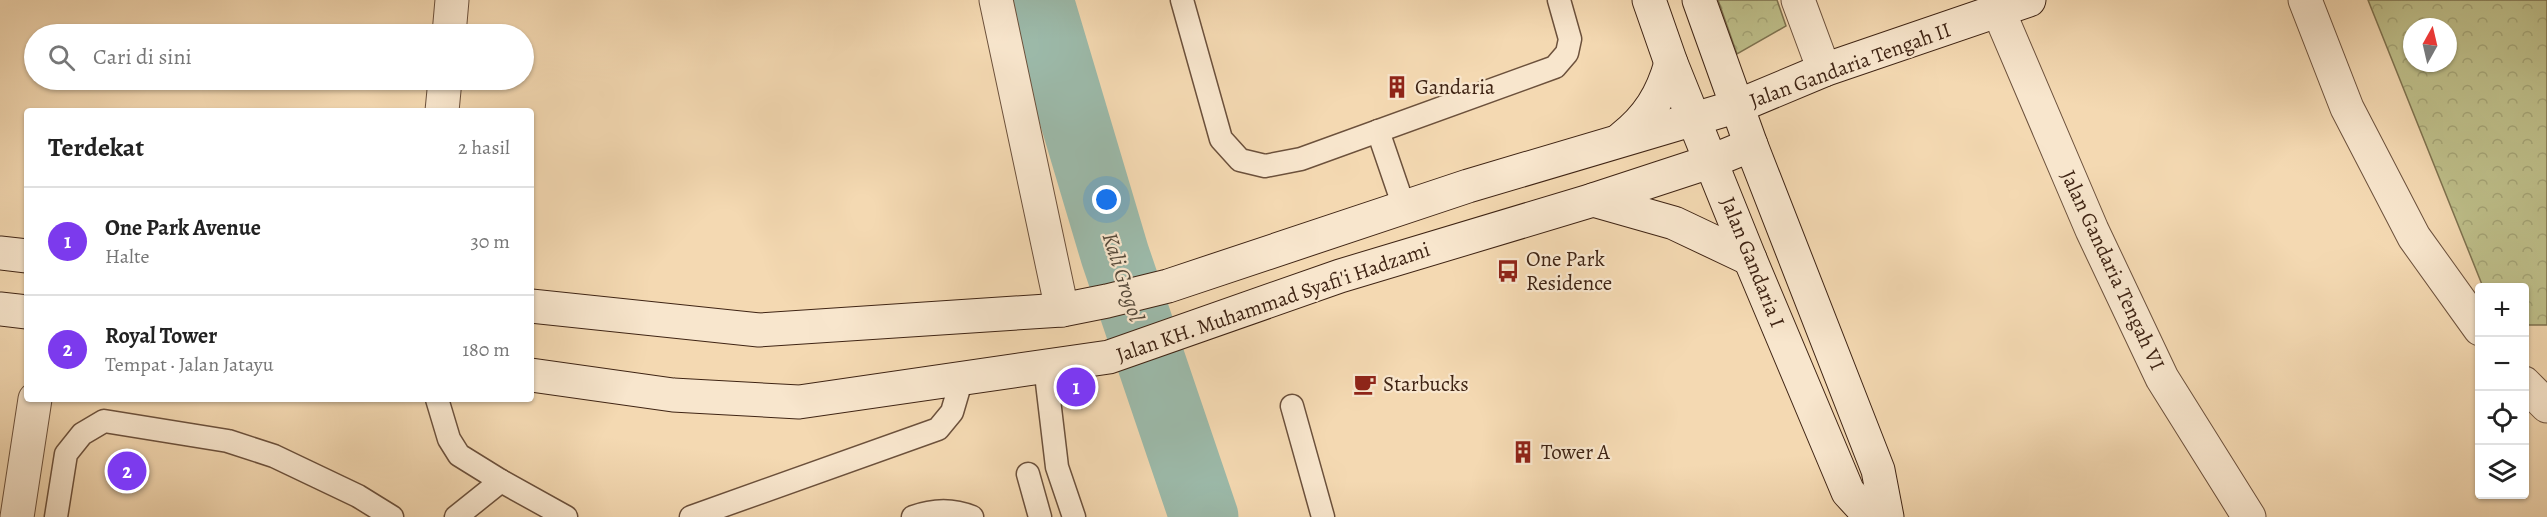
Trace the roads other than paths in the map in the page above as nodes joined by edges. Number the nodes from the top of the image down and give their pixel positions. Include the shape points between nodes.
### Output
1 (452, 0) edge
2 (996, 0) edge
3 (1182, 0) edge
4 (1559, 0) edge
5 (1649, 0) edge
6 (1699, 0) edge
7 (1798, 0) edge
8 (2029, 0) edge
9 (2305, 0) edge
10 (1999, 12) junction
11 (450, 24) edge
12 (1671, 63) junction
13 (1824, 70) junction
14 (444, 90) edge
15 (1738, 106) junction
16 (442, 108) edge
17 (1695, 119) junction
18 (1378, 131) junction
19 (1615, 143) junction
20 (1751, 145) junction
21 (1712, 161) junction
22 (1593, 200) junction
23 (1404, 207) junction
24 (0, 253) edge
25 (24, 256) edge
26 (1750, 259) junction
27 (534, 306) edge
28 (0, 309) edge
29 (1062, 310) junction
30 (24, 312) edge
31 (2475, 322) edge
32 (1045, 366) junction
33 (534, 375) edge
34 (962, 378) junction
35 (35, 402) edge
36 (439, 402) edge
37 (1292, 406) dead end
38 (1028, 474) dead end
39 (501, 481) junction
40 (17, 517) edge
41 (56, 517) edge
42 (392, 517) edge
43 (456, 517) edge
44 (566, 517) edge
45 (691, 517) edge
46 (913, 517) edge
47 (972, 517) edge
48 (1040, 517) edge
49 (1074, 517) edge
50 (1323, 517) edge
51 (1871, 517) edge
52 (1887, 517) edge
53 (2249, 517) edge

1 - 11 main road
2 - 29 main road
3 - 18 lane via 1221,139 1239,160 1265,166 1301,159
4 - 18 lane via 1570,39 1568,53 1555,67
5 - 12 main road, Jalan Gandaria I
6 - 15 main road, Jalan Gandaria I
7 - 13 main road
8 - 10 main road, Jalan Gandaria Tengah II
9 - 31 main road via 2347,108 2414,237
10 - 13 main road, Jalan Gandaria Tengah II
10 - 53 main road, Jalan Gandaria Tengah VI via 2092,230 2162,378
12 - 17 main road, Jalan Gandaria I
12 - 19 main road via 1652,109
13 - 15 main road, Jalan Gandaria Tengah II
14 - 16 main road
15 - 17 main road
15 - 20 main road, Jalan Gandaria I
17 - 19 main road
17 - 21 main road, Jalan Gandaria I
18 - 23 lane
19 - 23 main road
20 - 21 main road, Jalan KH. Muhammad Syafi'i Hadzami
20 - 52 main road, Jalan Gandaria I via 1878,470
21 - 22 main road, Jalan KH. Muhammad Syafi'i Hadzami
21 - 26 main road, Jalan Gandaria I
22 - 26 main road via 1674,223
22 - 32 main road, Jalan KH. Muhammad Syafi'i Hadzami via 1340,276 1109,357
23 - 29 main road via 1168,286
24 - 25 main road
26 - 51 main road, Jalan Gandaria I via 1848,492
27 - 29 main road via 759,330
28 - 30 main road
32 - 34 main road, Jalan KH. Muhammad Syafi'i Hadzami
32 - 49 lane via 1058,467
33 - 34 main road, Jalan KH. Muhammad Syafi'i Hadzami via 673,395 799,402
34 - 45 lane via 952,412 938,429
35 - 40 main road
36 - 39 lane via 449,439 459,455
37 - 50 lane
38 - 48 lane
39 - 43 lane
39 - 44 lane
41 - 42 lane via 66,454 82,434 104,421 228,441 274,456 358,495
46 - 47 lane via 958,511

